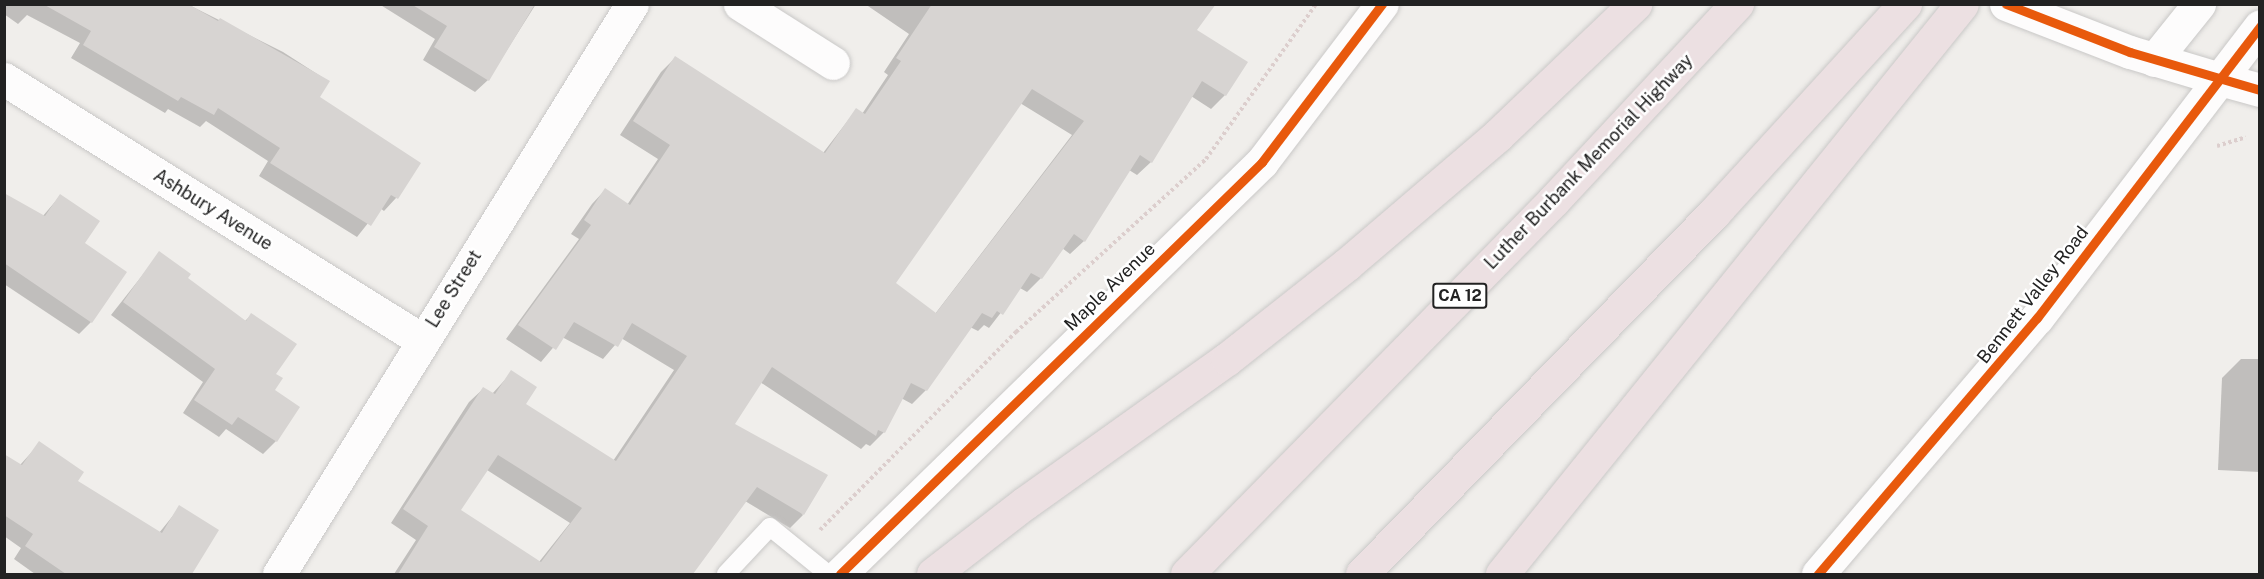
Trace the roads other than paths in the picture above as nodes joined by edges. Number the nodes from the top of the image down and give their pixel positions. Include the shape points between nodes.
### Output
1 (632, 4) edge
2 (740, 4) edge
3 (1382, 4) edge
4 (1635, 4) edge
5 (1905, 4) edge
6 (1962, 4) edge
7 (2006, 4) edge
8 (2199, 4) edge
9 (1733, 9) edge
10 (2259, 26) edge
11 (2154, 60) junction
12 (833, 63) dead end
13 (4, 79) edge
14 (2220, 79) junction
15 (2259, 90) edge
16 (422, 340) junction
17 (279, 574) edge
18 (726, 574) edge
19 (828, 574) edge
20 (840, 574) edge
21 (933, 574) edge
22 (1187, 574) edge
23 (1362, 574) edge
24 (1502, 574) edge
25 (1818, 574) edge

1 - 16 street, Lee Street
2 - 12 street
3 - 20 street, Maple Avenue via 1262,162
4 - 21 highway via 1498,135 1346,265 1227,359 1025,503
5 - 23 highway via 1648,282
6 - 24 highway
7 - 11 street
8 - 11 street
9 - 22 highway, Luther Burbank Memorial Highway / CA 12 via 1553,201
10 - 14 street, Bennett Valley Road
11 - 14 street
13 - 16 street, Ashbury Avenue
14 - 15 street
14 - 25 street, Bennett Valley Road via 1992,374
16 - 17 street, Lee Street
18 - 19 lane via 770,527

